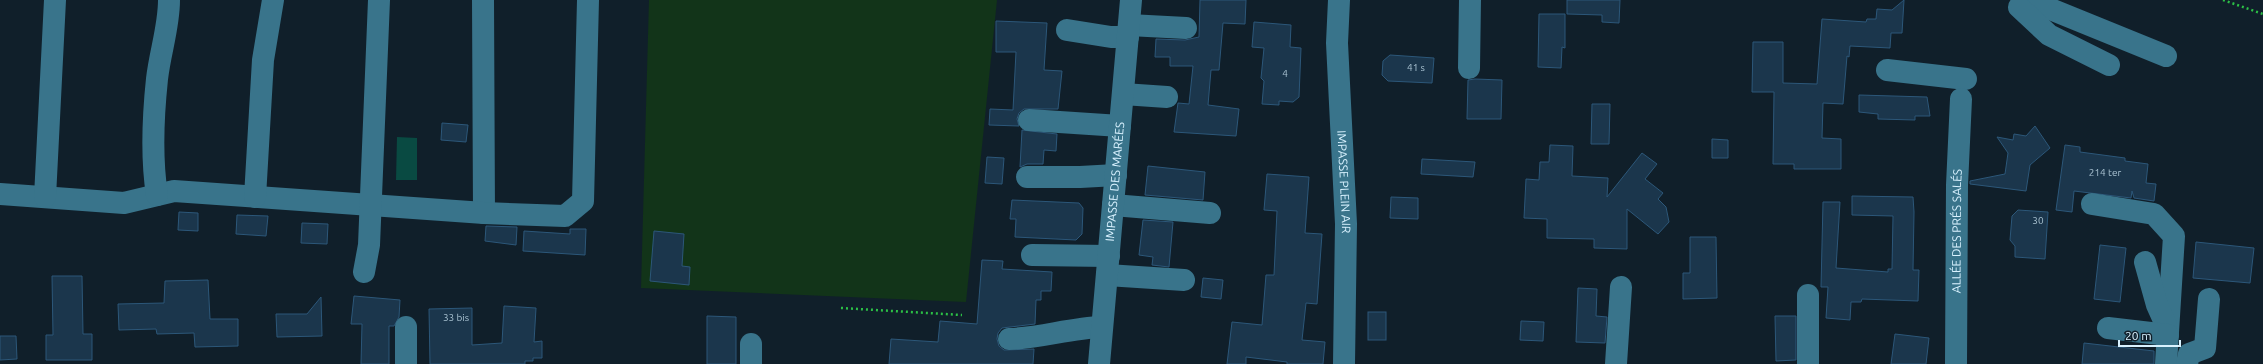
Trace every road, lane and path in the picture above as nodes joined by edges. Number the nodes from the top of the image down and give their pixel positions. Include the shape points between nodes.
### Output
1 (55, 0) edge
2 (169, 0) edge
3 (273, 0) edge
4 (379, 0) edge
5 (483, 0) edge
6 (588, 0) edge
7 (1131, 0) edge
8 (1339, 0) edge
9 (1470, 0) edge
10 (2223, 0) edge
11 (2026, 4) edge
12 (2263, 14) edge
13 (1186, 28) dead end
14 (1067, 30) dead end
15 (1128, 31) junction
16 (2166, 56) dead end
17 (2109, 65) dead end
18 (1469, 68) dead end
19 (1887, 70) dead end
20 (1123, 94) junction
21 (1167, 97) dead end
22 (1029, 120) dead end
23 (1120, 126) junction
24 (1116, 175) junction
25 (1028, 176) dead end
26 (0, 194) edge
27 (157, 195) junction
28 (45, 197) junction
29 (256, 197) junction
30 (2092, 204) dead end
31 (370, 205) junction
32 (1113, 205) junction
33 (484, 212) junction
34 (1210, 212) dead end
35 (1032, 255) dead end
36 (2144, 262) dead end
37 (1108, 265) junction
38 (364, 272) dead end
39 (1184, 280) dead end
40 (1621, 286) dead end
41 (1808, 295) dead end
42 (2209, 299) dead end
43 (841, 308) dead end
44 (962, 315) dead end
45 (1102, 327) junction
46 (2108, 328) dead end
47 (2168, 332) junction
48 (1009, 339) dead end
49 (406, 364) edge
50 (419, 364) edge
51 (1099, 364) edge
52 (1344, 364) edge
53 (1616, 364) edge
54 (1808, 364) edge
55 (1956, 364) edge
56 (2166, 364) edge
57 (2187, 364) edge

1 - 28 street
2 - 27 street via 157,78 152,165
3 - 29 street via 263,60
4 - 31 street
5 - 33 street
6 - 33 street via 583,201 565,216
7 - 15 street, IMPASSE DES MARÉES
8 - 52 street, IMPASSE PLEIN AIR via 1336,43 1346,224
9 - 18 street
10 - 12 path
11 - 16 street via 2048,8
11 - 17 street via 2049,35
13 - 15 street
14 - 15 street via 1111,37
15 - 20 street, IMPASSE DES MARÉES
19 - 55 street, ALLÉE DES PRÉS SALÉS via 1964,89 1957,193
20 - 21 street
20 - 23 street, IMPASSE DES MARÉES
22 - 23 street
23 - 24 street, IMPASSE DES MARÉES
24 - 25 street
24 - 32 street, IMPASSE DES MARÉES
26 - 28 street
27 - 28 street via 124,203
27 - 29 street via 174,191
29 - 31 street
30 - 47 street via 2154,214 2174,236
31 - 33 street
31 - 38 street via 369,245
32 - 34 street
32 - 37 street, IMPASSE DES MARÉES
35 - 37 street
36 - 47 street
37 - 39 street
37 - 45 street, IMPASSE DES MARÉES
40 - 53 street
41 - 54 street
42 - 57 street via 2205,348 2189,354
43 - 44 path
45 - 48 street via 1076,328 1032,338
45 - 51 street, IMPASSE DES MARÉES
46 - 47 street
47 - 56 street
49 - 50 street via 413,330

